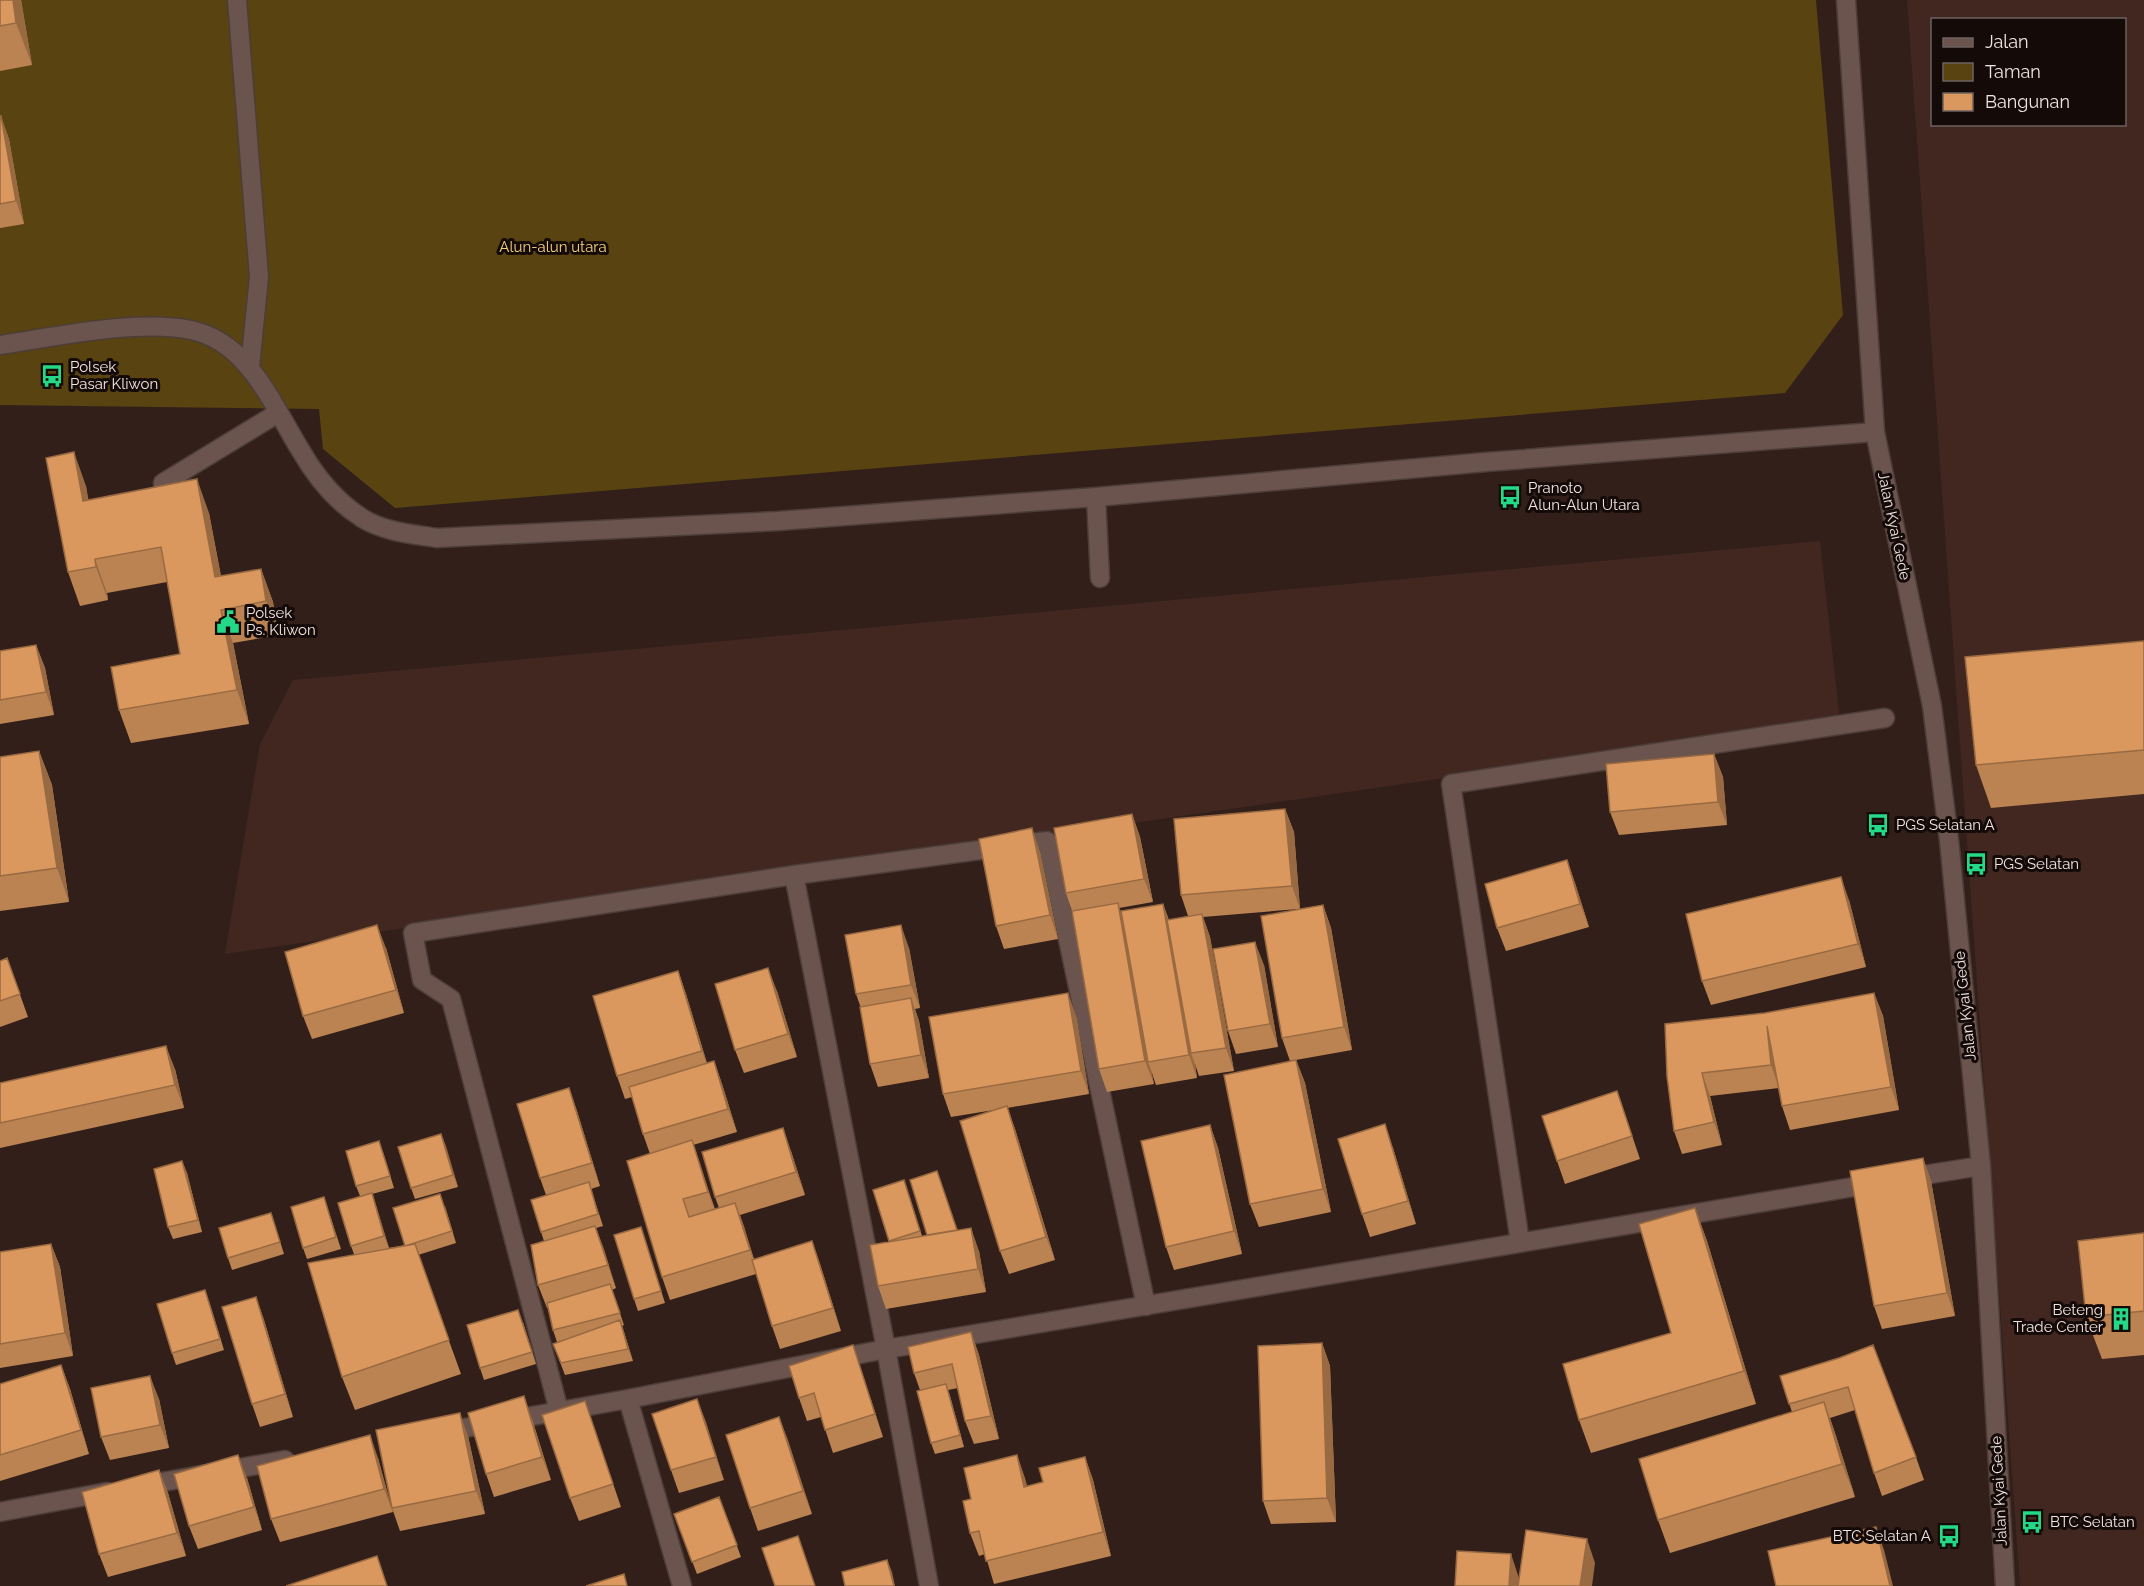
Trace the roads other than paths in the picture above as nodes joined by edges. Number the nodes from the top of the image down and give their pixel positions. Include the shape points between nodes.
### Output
1 (237, 0) edge
2 (1846, 0) edge
3 (0, 345) edge
4 (250, 367) junction
5 (278, 413) junction
6 (1875, 432) junction
7 (163, 483) edge
8 (1096, 497) junction
9 (1100, 578) dead end
10 (1885, 718) dead end
11 (794, 875) junction
12 (1981, 1166) junction
13 (1520, 1242) junction
14 (1146, 1306) junction
15 (886, 1349) junction
16 (628, 1399) junction
17 (559, 1411) junction
18 (430, 1434) edge
19 (301, 1457) edge
20 (0, 1512) edge
21 (682, 1586) edge
22 (929, 1586) edge
23 (2005, 1586) edge

1 - 4 street via 259,277
2 - 6 street, Jalan Kyai Gede
3 - 4 street via 83,332 150,327 192,330 221,343
4 - 5 street
5 - 7 street
5 - 8 street via 332,494 363,519 393,530 437,538 778,521
6 - 8 street
6 - 12 street, Jalan Kyai Gede via 1932,706
8 - 9 street
10 - 13 street via 1451,784
11 - 14 street via 1047,841
11 - 15 street
11 - 17 street via 413,933 422,980 451,999
12 - 13 street
12 - 23 street, Jalan Kyai Gede
13 - 14 street
14 - 15 street
15 - 16 street
15 - 22 street
16 - 17 street
16 - 21 street
17 - 18 street
19 - 20 street

